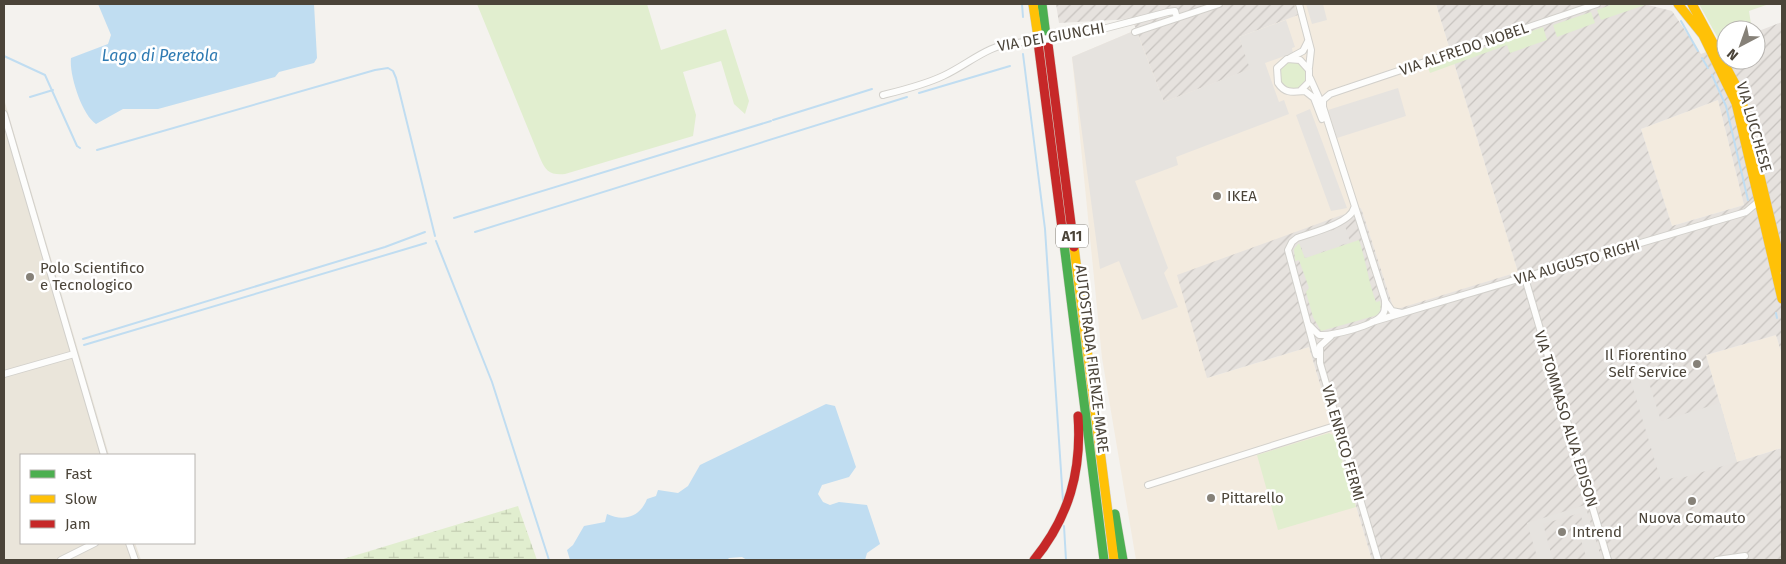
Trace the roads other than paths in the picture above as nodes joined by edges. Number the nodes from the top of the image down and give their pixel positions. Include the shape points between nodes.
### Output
1 (1033, 4) edge
2 (1042, 4) edge
3 (1219, 4) edge
4 (1299, 4) edge
5 (1597, 4) edge
6 (1678, 4) edge
7 (1692, 4) edge
8 (1197, 7) edge
9 (1177, 18) junction
10 (1135, 32) dead end
11 (1042, 40) junction
12 (1308, 41) junction
13 (1286, 60) junction
14 (1310, 74) junction
15 (1314, 85) junction
16 (1300, 91) junction
17 (1330, 94) junction
18 (883, 95) dead end
19 (1323, 107) junction
20 (4, 114) edge
21 (1337, 158) junction
22 (1759, 201) junction
23 (1354, 208) junction
24 (1749, 211) junction
25 (1763, 216) junction
26 (1341, 222) junction
27 (1362, 231) junction
28 (1066, 265) junction
29 (1782, 268) edge
30 (1525, 278) junction
31 (1782, 299) edge
32 (1385, 300) junction
33 (1406, 313) junction
34 (1372, 322) junction
35 (1309, 325) junction
36 (1336, 333) junction
37 (74, 354) junction
38 (1320, 363) junction
39 (4, 374) edge
40 (1338, 425) junction
41 (1096, 427) junction
42 (104, 454) edge
43 (1148, 485) dead end
44 (93, 544) edge
45 (129, 544) edge
46 (1745, 556) dead end
47 (61, 560) edge
48 (134, 560) edge
49 (1034, 560) edge
50 (1104, 560) edge
51 (1114, 560) edge
52 (1123, 560) edge
53 (1378, 560) edge
54 (1608, 560) edge
55 (1717, 560) edge

1 - 11 main road, AUTOSTRADA FIRENZE-MARE / A11
2 - 11 main road, AUTOSTRADA FIRENZE-MARE / A11
3 - 8 street
4 - 12 street
5 - 17 street, VIA ALFREDO NOBEL
6 - 22 main road, VIA LUCCHESE via 1692,20 1728,81
7 - 29 main road, VIA LUCCHESE via 1740,93
8 - 9 street
9 - 10 street
9 - 18 street, VIA DEI GIUNCHI, bridge via 1175,10 1091,32 1004,43 943,76
11 - 28 main road, AUTOSTRADA FIRENZE-MARE / A11
11 - 41 main road, AUTOSTRADA FIRENZE-MARE / A11
12 - 13 street via 1300,53
12 - 14 street
13 - 14 street via 1300,60
13 - 16 street via 1276,71 1278,83 1287,92
14 - 15 street
14 - 16 street via 1306,86
15 - 17 street
15 - 19 street
16 - 21 street via 1307,92 1315,101
17 - 19 street via 1323,100
19 - 21 street
20 - 37 street
21 - 23 street
22 - 24 street, VIA AUGUSTO RIGHI
22 - 25 main road, VIA LUCCHESE
23 - 26 street via 1352,214
23 - 27 street
24 - 25 street
24 - 30 street, VIA AUGUSTO RIGHI
25 - 31 main road, VIA LUCCHESE
26 - 27 street via 1353,222
26 - 35 street via 1297,238 1288,248
27 - 32 street
28 - 49 main road via 1080,432 1079,463 1074,491 1060,525 1050,543
28 - 50 main road, AUTOSTRADA FIRENZE-MARE / A11
30 - 33 street, VIA AUGUSTO RIGHI
30 - 54 street, VIA TOMMASO ALVA EDISON
32 - 33 street via 1392,311
32 - 34 street via 1384,313
33 - 34 street, VIA AUGUSTO RIGHI
34 - 36 street
35 - 36 street via 1319,335
35 - 38 street
36 - 38 street, VIA ENRICO FERMI via 1320,346
37 - 39 street
37 - 42 street
38 - 40 street, VIA ENRICO FERMI
40 - 43 street
40 - 53 street, VIA ENRICO FERMI
41 - 51 main road, AUTOSTRADA FIRENZE-MARE / A11
41 - 52 main road
44 - 47 street
45 - 48 street
46 - 55 street

